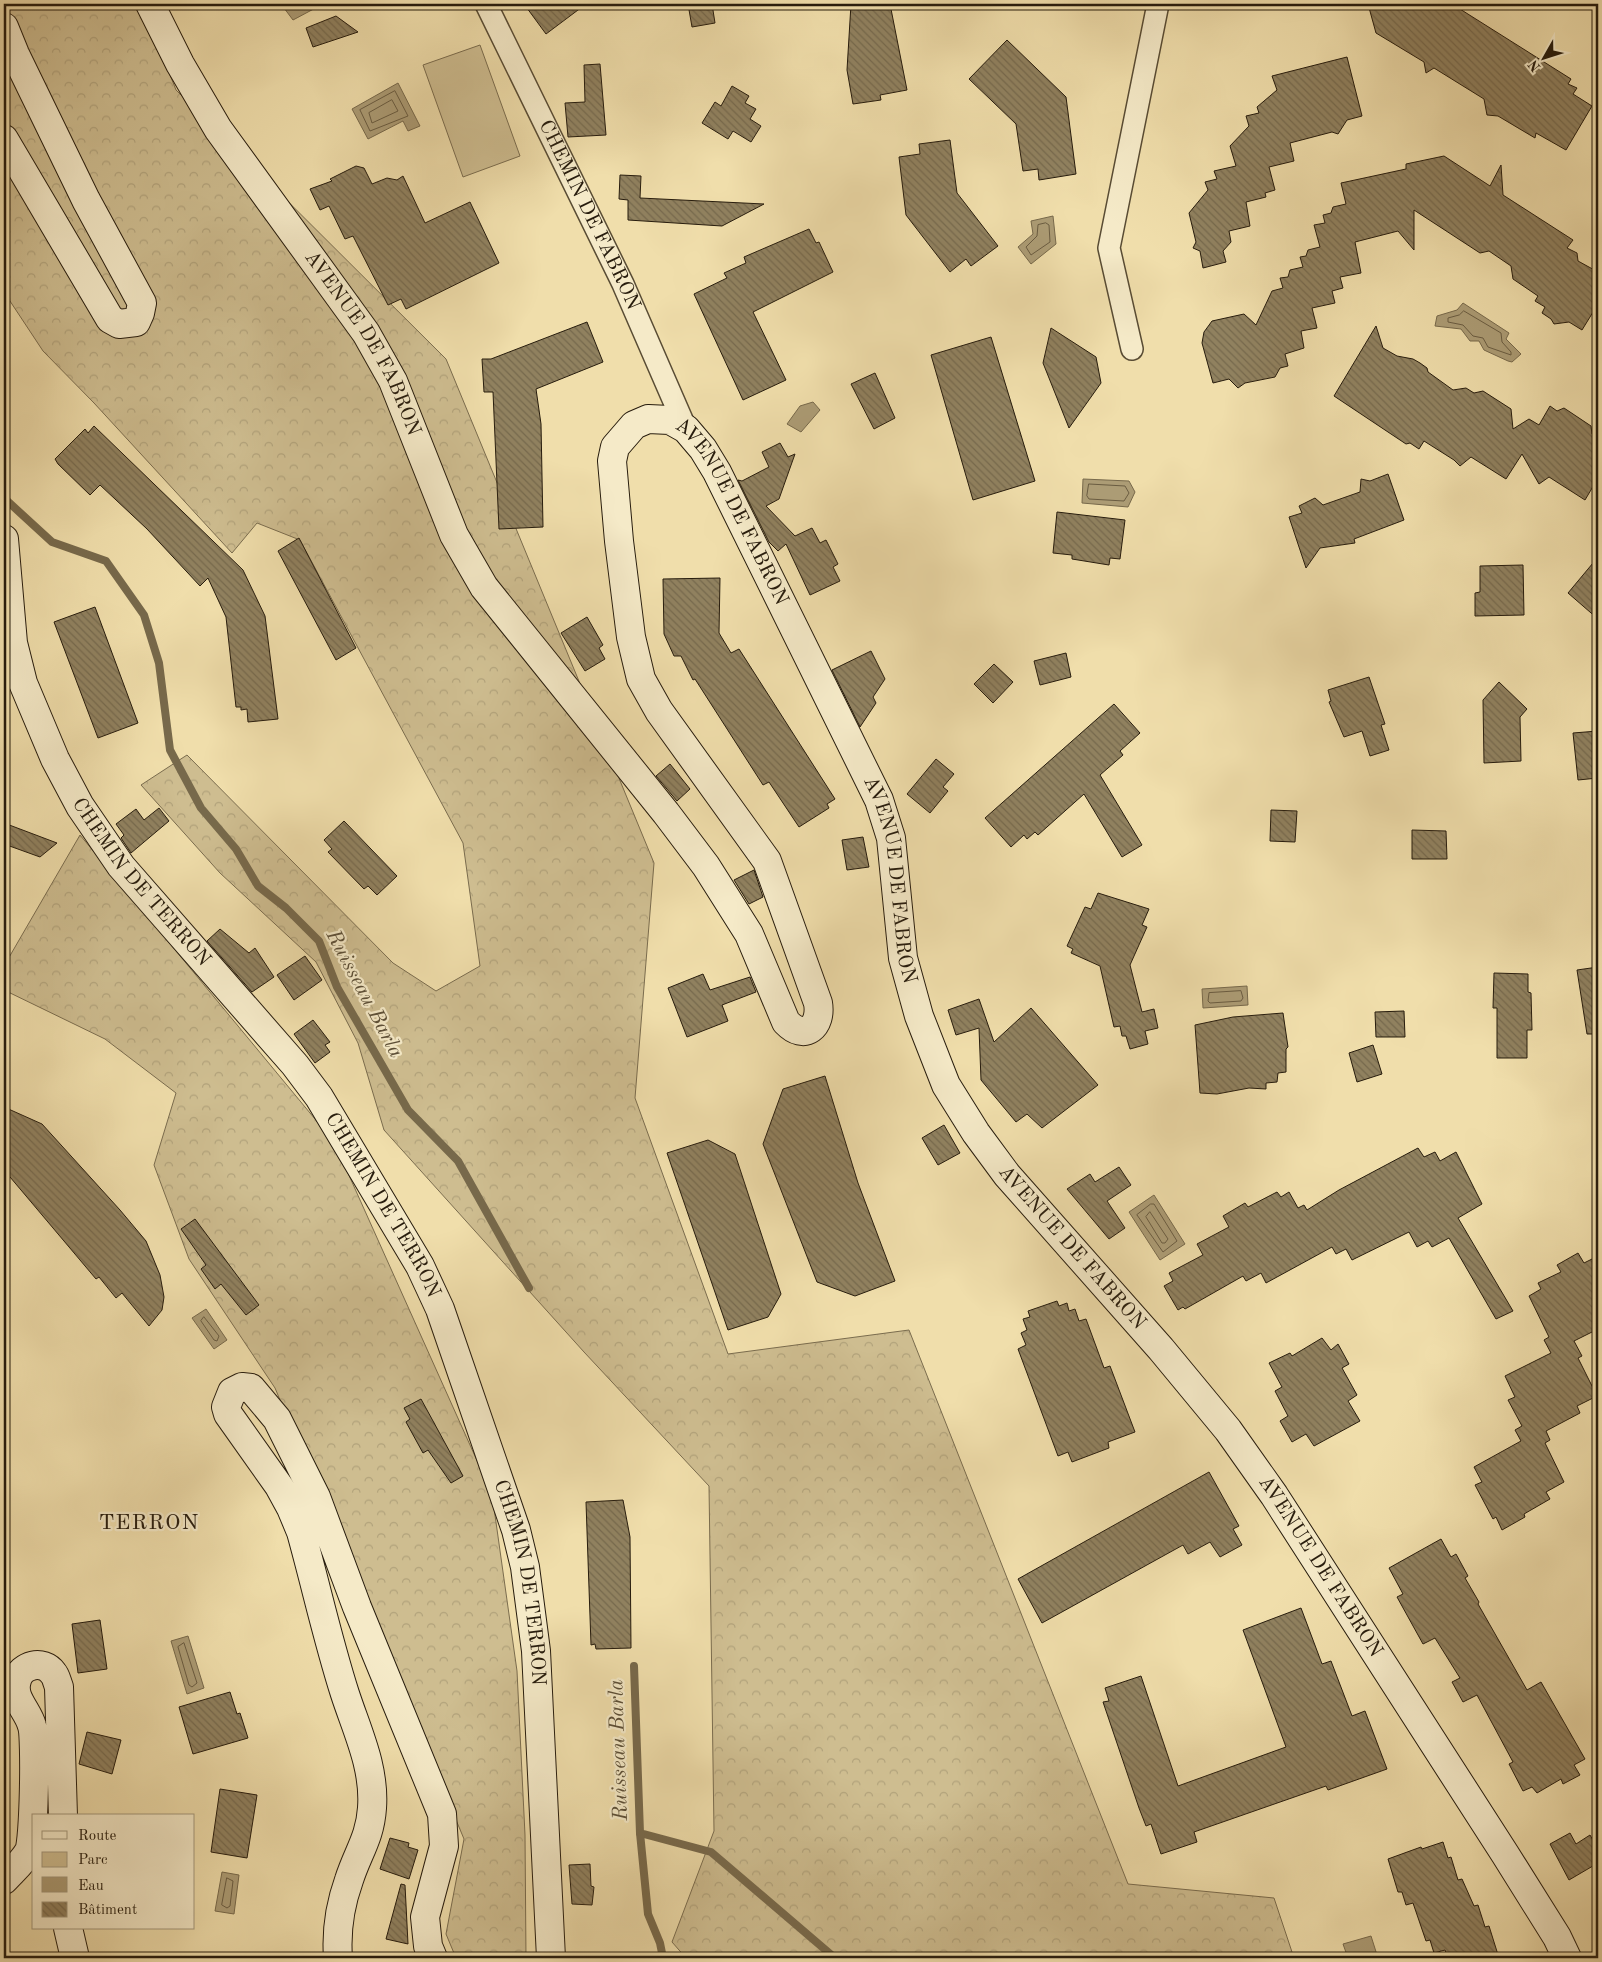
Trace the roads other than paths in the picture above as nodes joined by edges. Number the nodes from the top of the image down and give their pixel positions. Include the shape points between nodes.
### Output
1 (150, 4) edge
2 (486, 4) edge
3 (1158, 4) edge
4 (4, 27) edge
5 (4, 139) edge
6 (1132, 349) dead end
7 (686, 429) junction
8 (4, 540) edge
9 (33, 1814) edge
10 (63, 1814) edge
11 (32, 1832) edge
12 (4, 1880) edge
13 (68, 1930) edge
14 (75, 1958) edge
15 (338, 1958) edge
16 (433, 1958) edge
17 (551, 1958) edge
18 (1567, 1958) edge

1 - 7 street, AVENUE DE FABRON via 218,130 366,333 393,382 454,535 484,587 706,866 748,934 786,1022 794,1030 804,1031 811,1029 817,1021 820,1014 818,1003 767,861 659,711 641,679 631,637 612,461 615,447 634,425 648,419 670,420
2 - 7 street, CHEMIN DE FABRON via 623,284
3 - 6 street via 1109,248
4 - 5 street via 14,54 86,200 142,303 136,322 119,324 110,319
7 - 18 street, AVENUE DE FABRON via 717,472 879,800 891,838 903,958 946,1085 1007,1175 1228,1430 1274,1494 1505,1854
8 - 17 street, CHEMIN DE TERRON via 13,643 23,683 54,759 80,806 121,866 319,1096 420,1266 440,1309 493,1460 525,1567 536,1651
9 - 10 street via 33,1727 16,1697 16,1689 17,1679 24,1669 35,1664 45,1666 53,1673 59,1687
11 - 12 street via 30,1850
13 - 14 street
15 - 16 street via 337,1934 342,1905 349,1879 370,1832 372,1806 365,1748 345,1694 292,1508 228,1414 226,1407 232,1392 242,1387 251,1388 277,1419 316,1497 357,1607 442,1814 444,1846 425,1917 428,1946

